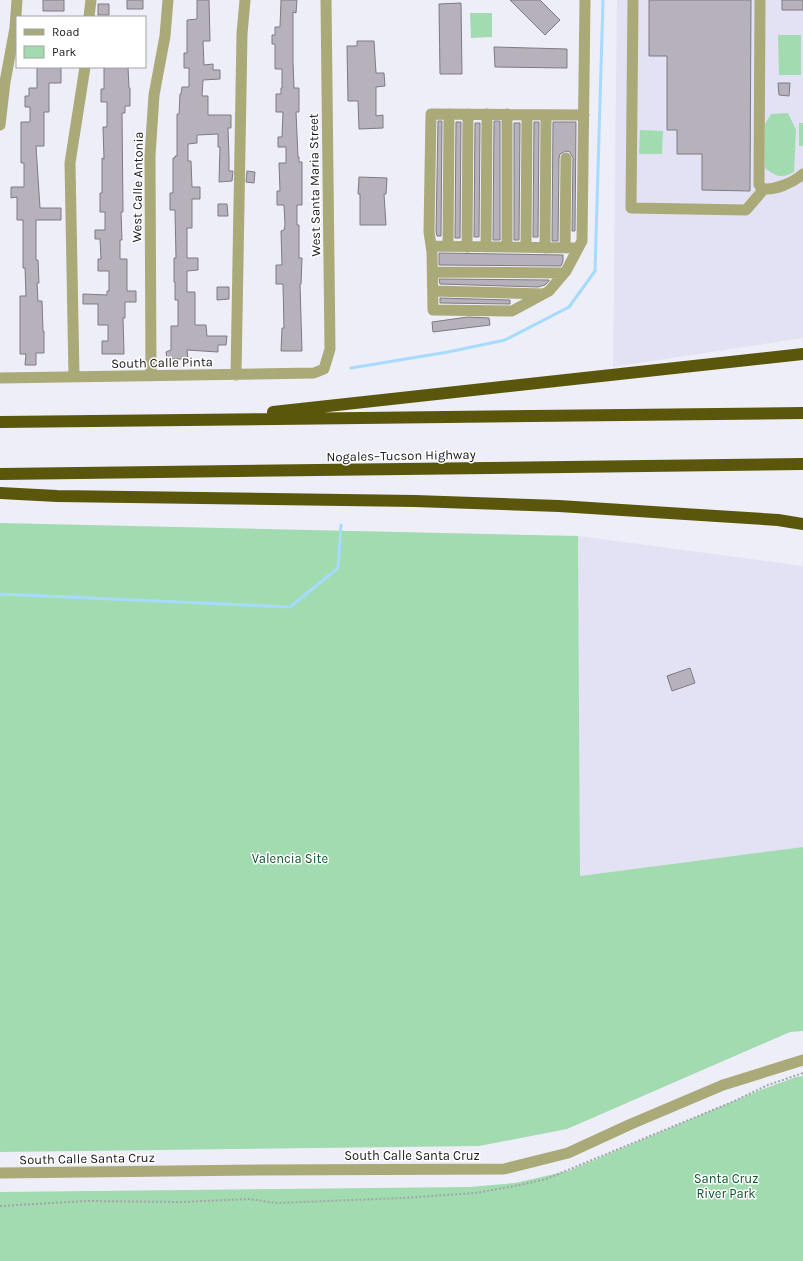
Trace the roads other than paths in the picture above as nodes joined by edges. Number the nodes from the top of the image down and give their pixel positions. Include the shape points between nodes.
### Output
1 (17, 0) edge
2 (91, 0) edge
3 (168, 0) edge
4 (245, 0) edge
5 (326, 0) edge
6 (585, 0) edge
7 (632, 0) edge
8 (760, 0) edge
9 (89, 16) edge
10 (85, 68) edge
11 (449, 114) junction
12 (468, 114) junction
13 (487, 114) junction
14 (507, 114) junction
15 (527, 115) junction
16 (546, 115) junction
17 (584, 115) junction
18 (0, 125) edge
19 (566, 158) dead end
20 (803, 174) edge
21 (764, 189) junction
22 (431, 246) junction
23 (448, 246) junction
24 (467, 246) junction
25 (486, 247) junction
26 (507, 247) junction
27 (526, 247) junction
28 (545, 248) junction
29 (565, 248) junction
30 (578, 248) junction
31 (433, 272) junction
32 (564, 273) junction
33 (433, 291) junction
34 (543, 294) junction
35 (799, 355) edge
36 (324, 369) joint
37 (236, 375) junction
38 (151, 376) junction
39 (74, 377) junction
40 (0, 378) edge
41 (803, 413) edge
42 (203, 420) junction
43 (0, 422) edge
44 (803, 464) edge
45 (0, 474) edge
46 (0, 493) edge
47 (803, 517) edge
48 (778, 520) junction
49 (803, 524) edge
50 (803, 1060) edge
51 (0, 1172) edge

1 - 18 street
2 - 9 street
3 - 38 street, West Calle Antonia via 165,36 154,95 150,156
4 - 37 street
5 - 36 street, West Santa Maria Street via 330,349
6 - 17 street
7 - 21 street via 631,208 746,210
8 - 21 street via 759,184
10 - 39 street via 70,163
11 - 12 street
11 - 22 street via 431,114
11 - 23 street
12 - 13 street
12 - 24 street
13 - 14 street
13 - 25 street
14 - 15 street
14 - 26 street
15 - 16 street
15 - 27 street
16 - 17 street
16 - 28 street
17 - 30 street via 582,241
19 - 29 street
20 - 21 street via 787,184
22 - 23 street
22 - 31 street
23 - 24 street
24 - 25 street
25 - 26 street
26 - 27 street
27 - 28 street
28 - 29 street
29 - 30 street
30 - 32 street
31 - 32 street
31 - 33 street
32 - 34 street via 549,291
33 - 34 street
33 - 34 street via 433,310 512,311
35 - 42 highway
36 - 37 street, South Calle Pinta via 314,373
37 - 38 street, South Calle Pinta
38 - 39 street, South Calle Pinta
39 - 40 street, South Calle Pinta
41 - 42 highway
42 - 43 highway
44 - 45 highway, Nogales–Tucson Highway
46 - 48 highway via 415,501 559,506
47 - 48 highway
48 - 49 highway
50 - 51 street, South Calle Santa Cruz via 723,1085 568,1153 504,1169

